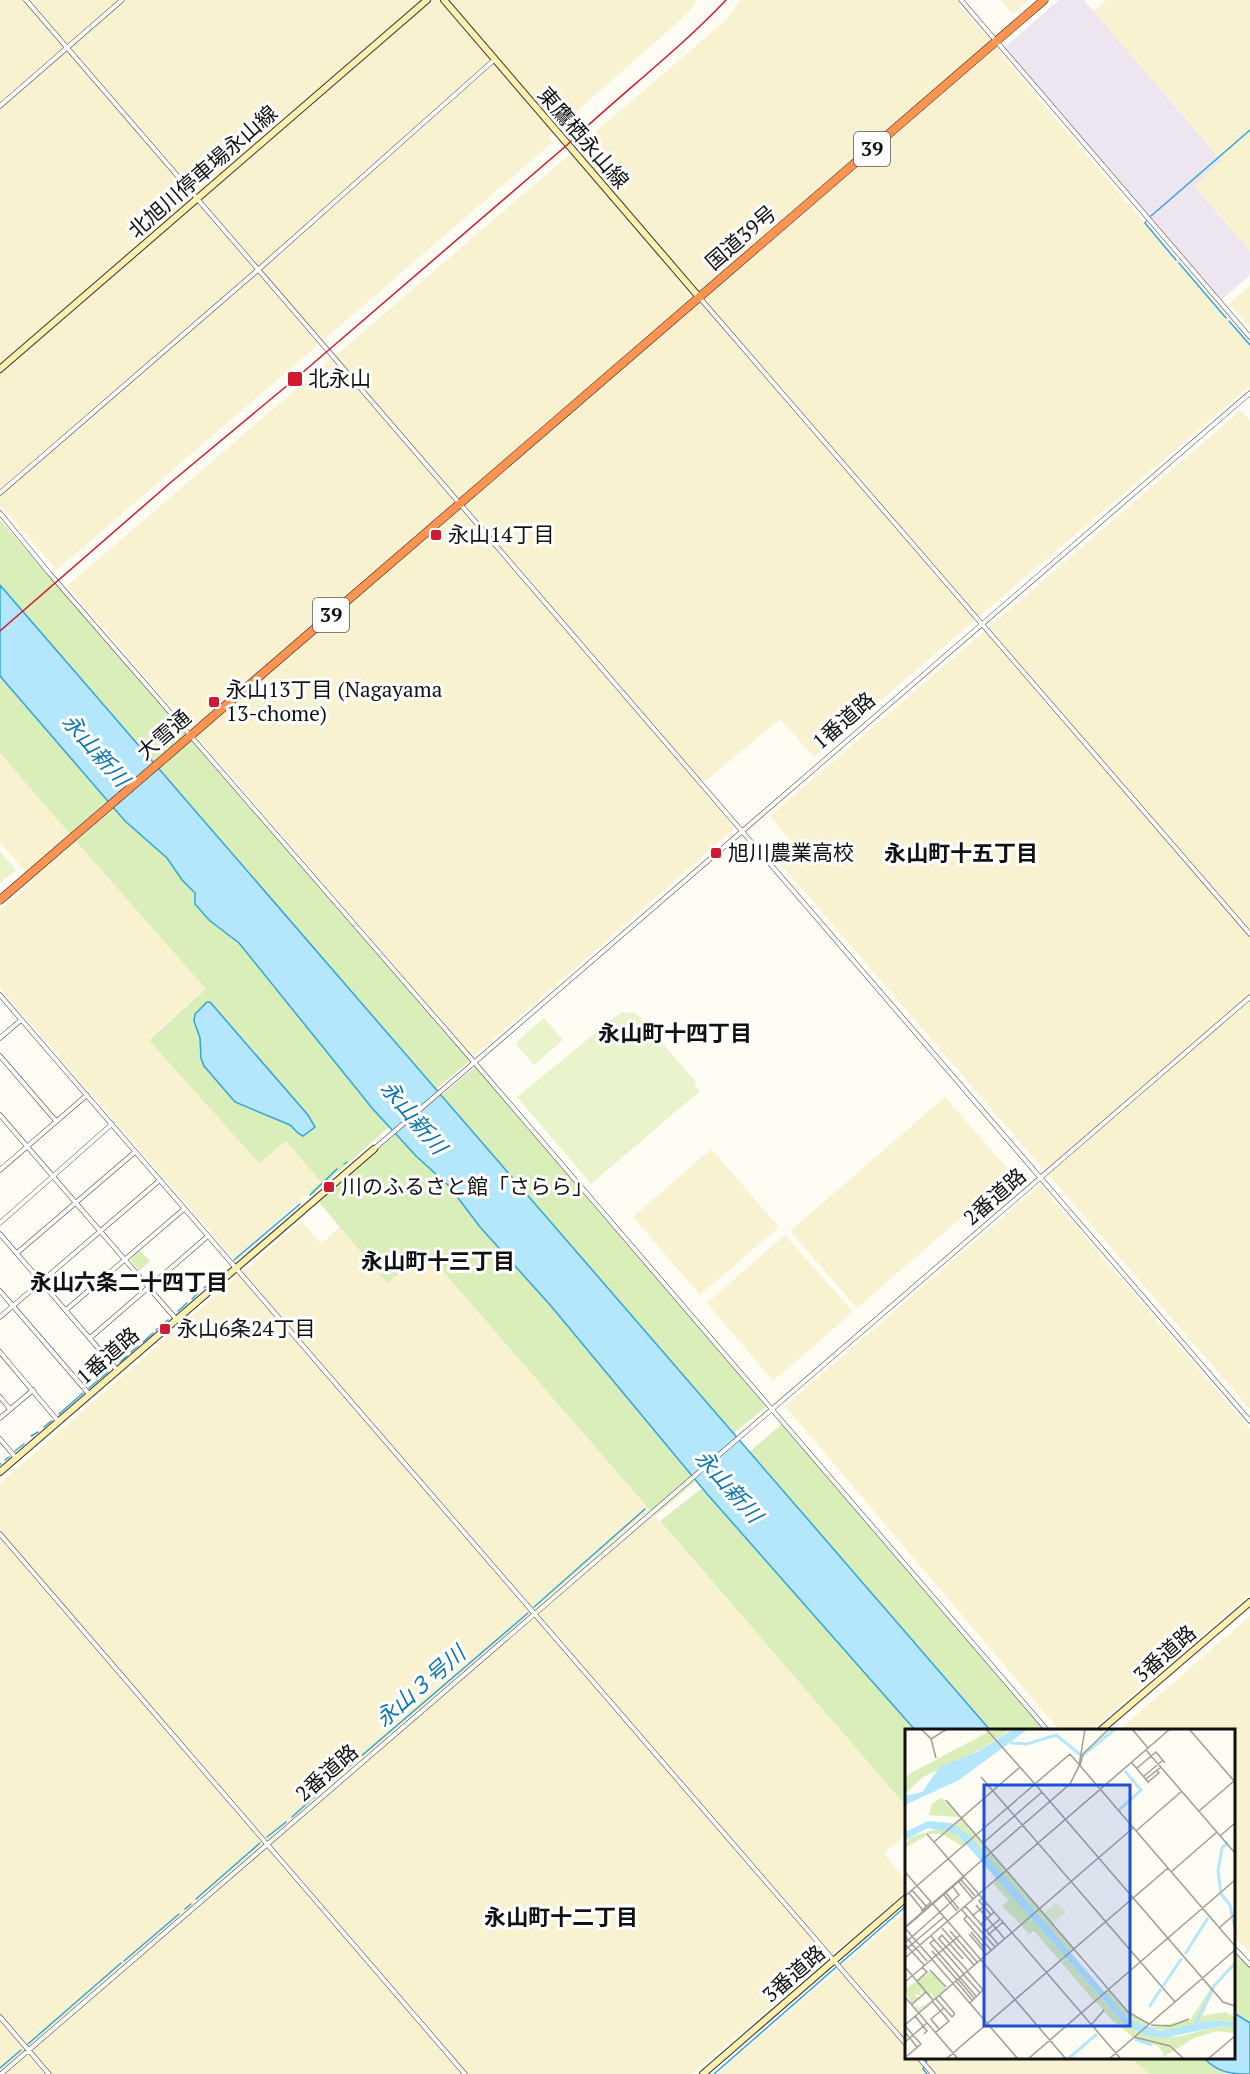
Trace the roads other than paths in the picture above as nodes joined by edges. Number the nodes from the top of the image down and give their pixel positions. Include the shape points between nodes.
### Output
1 (26, 0) edge
2 (122, 0) edge
3 (427, 0) edge
4 (444, 0) edge
5 (961, 0) edge
6 (1044, 0) edge
7 (996, 42) junction
8 (67, 48) junction
9 (494, 60) junction
10 (0, 106) edge
11 (197, 199) junction
12 (259, 269) junction
13 (699, 297) junction
14 (1250, 337) edge
15 (0, 369) edge
16 (1250, 393) edge
17 (0, 493) edge
18 (460, 503) junction
19 (0, 513) edge
20 (982, 624) junction
21 (190, 736) junction
22 (743, 830) junction
23 (0, 900) edge
24 (1250, 934) edge
25 (0, 995) edge
26 (1250, 997) edge
27 (21, 1020) junction
28 (0, 1038) edge
29 (0, 1056) edge
30 (474, 1062) junction
31 (87, 1095) junction
32 (0, 1115) edge
33 (56, 1121) junction
34 (112, 1124) junction
35 (27, 1146) junction
36 (374, 1149) joint
37 (135, 1152) junction
38 (0, 1170) edge
39 (52, 1176) junction
40 (1041, 1177) junction
41 (160, 1180) junction
42 (76, 1203) junction
43 (184, 1209) junction
44 (0, 1223) edge
45 (100, 1231) junction
46 (0, 1234) edge
47 (208, 1236) junction
48 (17, 1253) junction
49 (125, 1260) junction
50 (236, 1268) junction
51 (41, 1282) junction
52 (149, 1288) junction
53 (0, 1291) edge
54 (13, 1306) junction
55 (66, 1311) junction
56 (0, 1317) edge
57 (176, 1319) junction
58 (90, 1338) junction
59 (0, 1352) edge
60 (117, 1370) junction
61 (33, 1390) junction
62 (89, 1394) junction
63 (0, 1397) edge
64 (10, 1409) junction
65 (772, 1410) junction
66 (0, 1418) edge
67 (58, 1421) junction
68 (1250, 1421) edge
69 (0, 1439) edge
70 (16, 1458) junction
71 (0, 1472) edge
72 (0, 1534) edge
73 (1250, 1602) edge
74 (534, 1613) junction
75 (1045, 1729) edge
76 (1103, 1729) edge
77 (267, 1845) junction
78 (905, 1899) edge
79 (1235, 1950) edge
80 (836, 1962) junction
81 (1250, 1965) edge
82 (0, 2017) edge
83 (905, 2042) edge
84 (28, 2050) junction
85 (922, 2059) edge
86 (0, 2074) edge
87 (49, 2074) edge
88 (465, 2074) edge
89 (703, 2074) edge
90 (933, 2074) edge

1 - 8 street
2 - 8 street
3 - 11 street, 北旭川停車場永山線
4 - 9 street, 東鷹栖永山線
5 - 7 street
6 - 7 highway, 国道39号 / 39
7 - 13 highway, 国道39号 / 39
7 - 14 street
8 - 10 street
8 - 11 street
9 - 12 street
9 - 13 street, 東鷹栖永山線
11 - 12 street
11 - 15 street, 北旭川停車場永山線
12 - 17 street
12 - 18 street
13 - 18 highway, 国道39号 / 39
13 - 20 street
16 - 20 street, 1番道路
18 - 21 highway, 大雪通 / 39
18 - 22 street
19 - 21 street
20 - 22 street, 1番道路
20 - 24 street
21 - 23 highway, 大雪通 / 39
21 - 30 street
22 - 30 street, 1番道路
22 - 40 street
25 - 27 street
26 - 40 street, 2番道路
27 - 28 street
27 - 31 street
29 - 33 street
30 - 36 street, 1番道路
30 - 65 street
31 - 33 street
31 - 34 street
32 - 35 street
33 - 35 street
34 - 37 street
34 - 39 street
35 - 38 street
35 - 39 street
36 - 50 street, 1番道路
37 - 41 street
37 - 42 street
39 - 42 street
39 - 44 street
40 - 65 street, 2番道路
40 - 68 street
41 - 43 street
41 - 45 street
42 - 45 street
42 - 48 street
43 - 47 street
43 - 49 street
45 - 49 street
45 - 51 street
46 - 48 street
47 - 50 street
47 - 52 street
48 - 51 street
49 - 52 street
49 - 55 street
50 - 57 street, 1番道路
50 - 74 street
51 - 54 street
51 - 55 street
52 - 57 street
52 - 58 street
53 - 54 street
54 - 56 street
54 - 62 street
55 - 58 street
57 - 60 street, 1番道路
58 - 60 street
59 - 61 street
60 - 62 street, 1番道路
61 - 64 street
61 - 67 street
62 - 67 street, 1番道路
63 - 64 street
64 - 66 street
65 - 74 street, 2番道路
65 - 75 street
67 - 70 street, 1番道路
69 - 70 street
70 - 71 street, 1番道路
72 - 77 street
73 - 76 street, 3番道路
74 - 77 street, 2番道路
74 - 80 street
77 - 84 street, 2番道路
77 - 88 street
78 - 80 street, 3番道路
79 - 81 street
80 - 83 street
80 - 89 street, 3番道路
82 - 84 street
84 - 86 street, 2番道路
84 - 87 street
85 - 90 street

